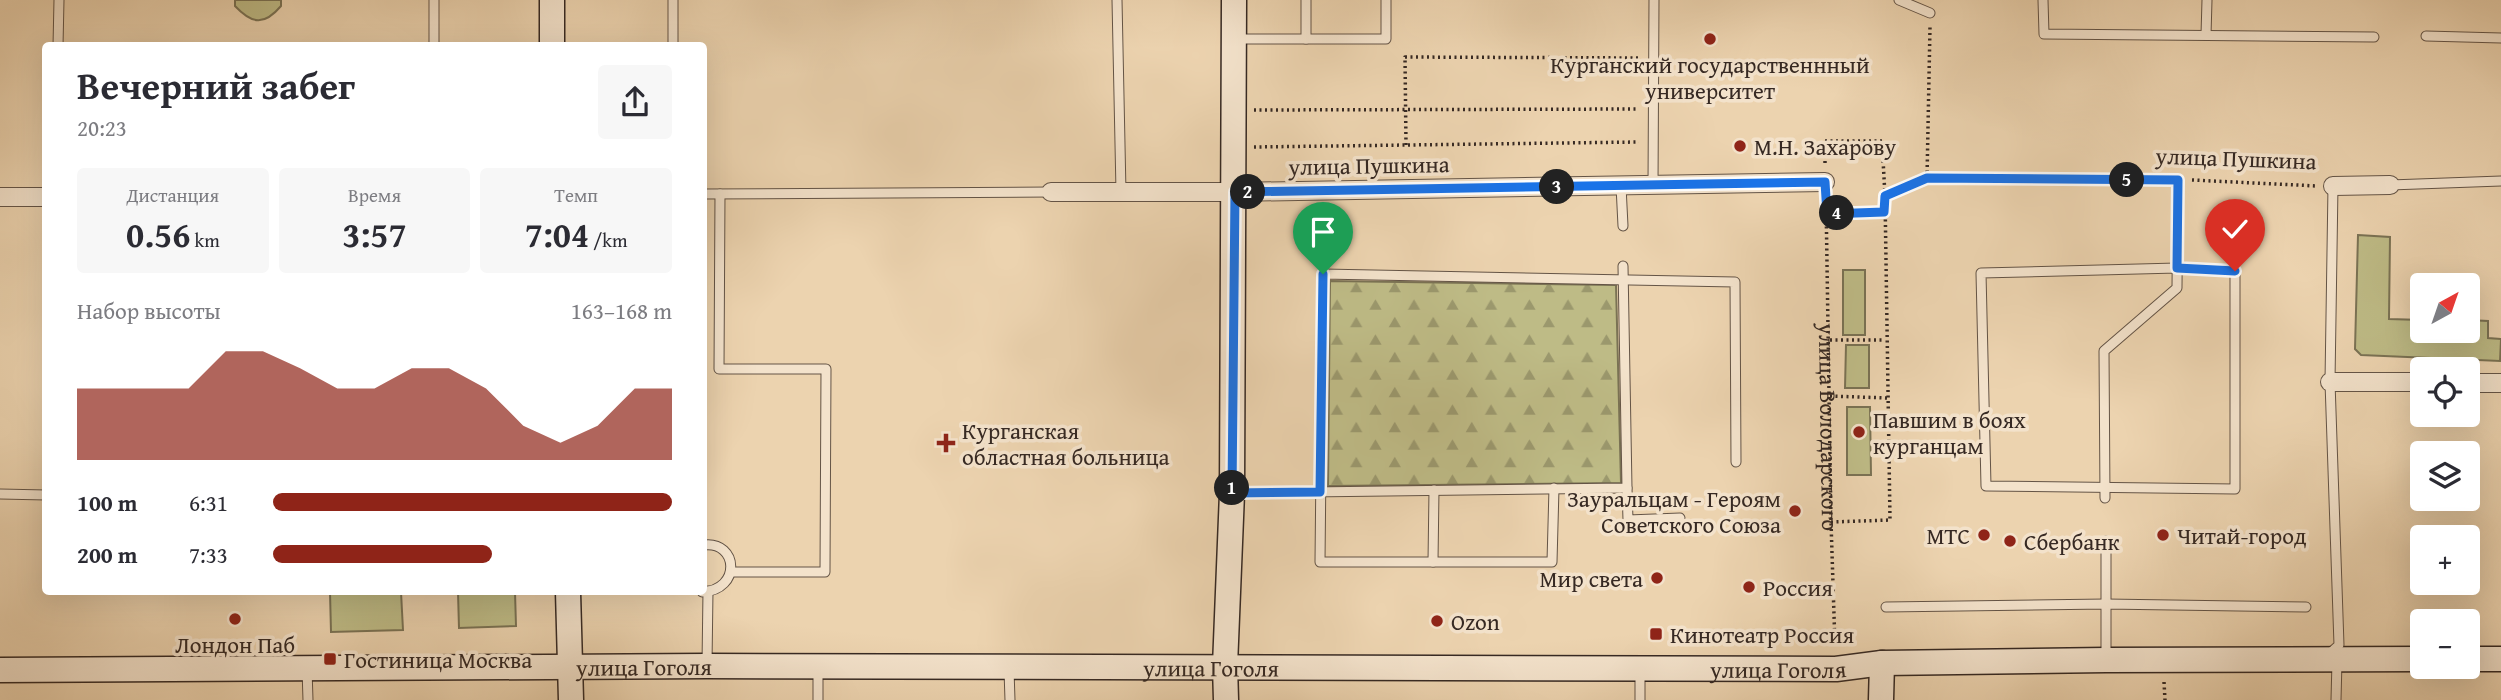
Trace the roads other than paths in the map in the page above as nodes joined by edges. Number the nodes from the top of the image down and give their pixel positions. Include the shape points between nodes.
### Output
1 (59, 0) edge
2 (434, 0) edge
3 (552, 0) edge
4 (673, 0) edge
5 (1117, 0) edge
6 (1234, 0) edge
7 (1306, 0) edge
8 (1386, 0) edge
9 (1654, 0) edge
10 (1899, 0) edge
11 (2043, 0) edge
12 (2207, 0) edge
13 (1930, 13) road end
14 (2206, 35) junction
15 (2426, 36) dead end
16 (2374, 37) dead end
17 (2501, 38) edge
18 (1235, 39) junction
19 (1306, 39) junction
20 (58, 42) edge
21 (434, 42) edge
22 (552, 42) edge
23 (673, 42) edge
24 (2178, 180) road end
25 (2501, 181) edge
26 (1825, 182) road end
27 (2390, 185) joint
28 (1621, 186) junction
29 (1653, 186) junction
30 (2333, 186) joint
31 (1051, 192) joint
32 (1121, 192) junction
33 (1235, 192) junction
34 (709, 194) edge
35 (0, 197) edge
36 (42, 197) edge
37 (1623, 226) dead end
38 (1623, 266) dead end
39 (2177, 268) junction
40 (1623, 279) junction
41 (2330, 382) junction
42 (2410, 382) edge
43 (2480, 383) edge
44 (2501, 383) edge
45 (1736, 463) dead end
46 (2105, 485) junction
47 (1555, 488) junction
48 (1627, 488) junction
49 (1434, 490) junction
50 (1320, 492) junction
51 (1232, 493) junction
52 (0, 494) edge
53 (42, 495) edge
54 (2105, 498) dead end
55 (1680, 518) dead end
56 (2106, 541) dead end
57 (707, 545) edge
58 (1433, 562) junction
59 (731, 572) junction
60 (707, 591) edge
61 (568, 595) edge
62 (705, 595) edge
63 (2106, 604) junction
64 (1886, 607) dead end
65 (2306, 607) dead end
66 (2330, 659) junction
67 (2410, 659) edge
68 (2480, 659) edge
69 (2501, 659) edge
70 (2106, 660) junction
71 (1882, 663) junction
72 (571, 666) junction
73 (707, 666) junction
74 (818, 666) junction
75 (1009, 666) junction
76 (1225, 666) junction
77 (307, 667) junction
78 (1640, 668) junction
79 (0, 670) edge
80 (308, 700) edge
81 (572, 700) edge
82 (818, 700) edge
83 (1010, 700) edge
84 (1226, 700) edge
85 (1640, 700) edge
86 (1881, 700) edge
87 (2336, 700) edge

1 - 20 lane
2 - 21 lane
3 - 22 main road
4 - 23 lane
5 - 32 lane
6 - 18 main road
7 - 19 lane
8 - 19 lane via 1386,39
9 - 29 lane
10 - 13 lane
11 - 14 lane via 2044,34
12 - 14 lane
14 - 16 lane
15 - 17 lane
18 - 19 lane
18 - 33 main road
24 - 39 lane
25 - 27 lane, улица Пушкина
26 - 29 street, улица Пушкина
27 - 30 street, улица Пушкина
28 - 29 street, улица Пушкина
28 - 33 street, улица Пушкина
28 - 37 lane
30 - 41 lane
31 - 32 street, улица Пушкина
31 - 34 lane, улица Пушкина
32 - 33 street, улица Пушкина
33 - 51 main road
34 - 59 lane via 719,369 826,369 825,572
35 - 36 street
38 - 40 lane
39 - 46 lane via 2177,288 2104,351
39 - 46 lane via 2235,271 2235,489
39 - 46 lane via 1981,273 1986,486
40 - 45 lane via 1735,282
40 - 48 lane
40 - 50 lane via 1323,274
41 - 42 street
41 - 66 lane via 2339,645
43 - 44 street
46 - 54 lane
47 - 48 lane
47 - 49 lane
47 - 58 lane via 1552,562
48 - 55 lane via 1628,520
49 - 50 lane
49 - 58 lane
50 - 51 lane
50 - 58 lane via 1320,562
51 - 76 main road
52 - 53 lane
56 - 63 lane
57 - 59 lane via 723,550
59 - 60 lane via 726,584
61 - 72 main road
62 - 73 lane
63 - 64 lane
63 - 65 lane
63 - 70 lane
66 - 67 main road, улица Гоголя
66 - 70 main road, улица Гоголя
66 - 87 lane
68 - 69 main road
70 - 71 main road, улица Гоголя
71 - 78 main road, улица Гоголя via 1836,669
71 - 86 main road
72 - 73 main road, улица Гоголя
72 - 77 main road, улица Гоголя
72 - 81 main road
73 - 74 main road, улица Гоголя
74 - 75 main road, улица Гоголя
74 - 82 lane
75 - 76 main road, улица Гоголя
75 - 83 lane
76 - 78 main road, улица Гоголя
76 - 84 main road
77 - 79 main road, улица Гоголя
77 - 80 lane
78 - 85 lane

